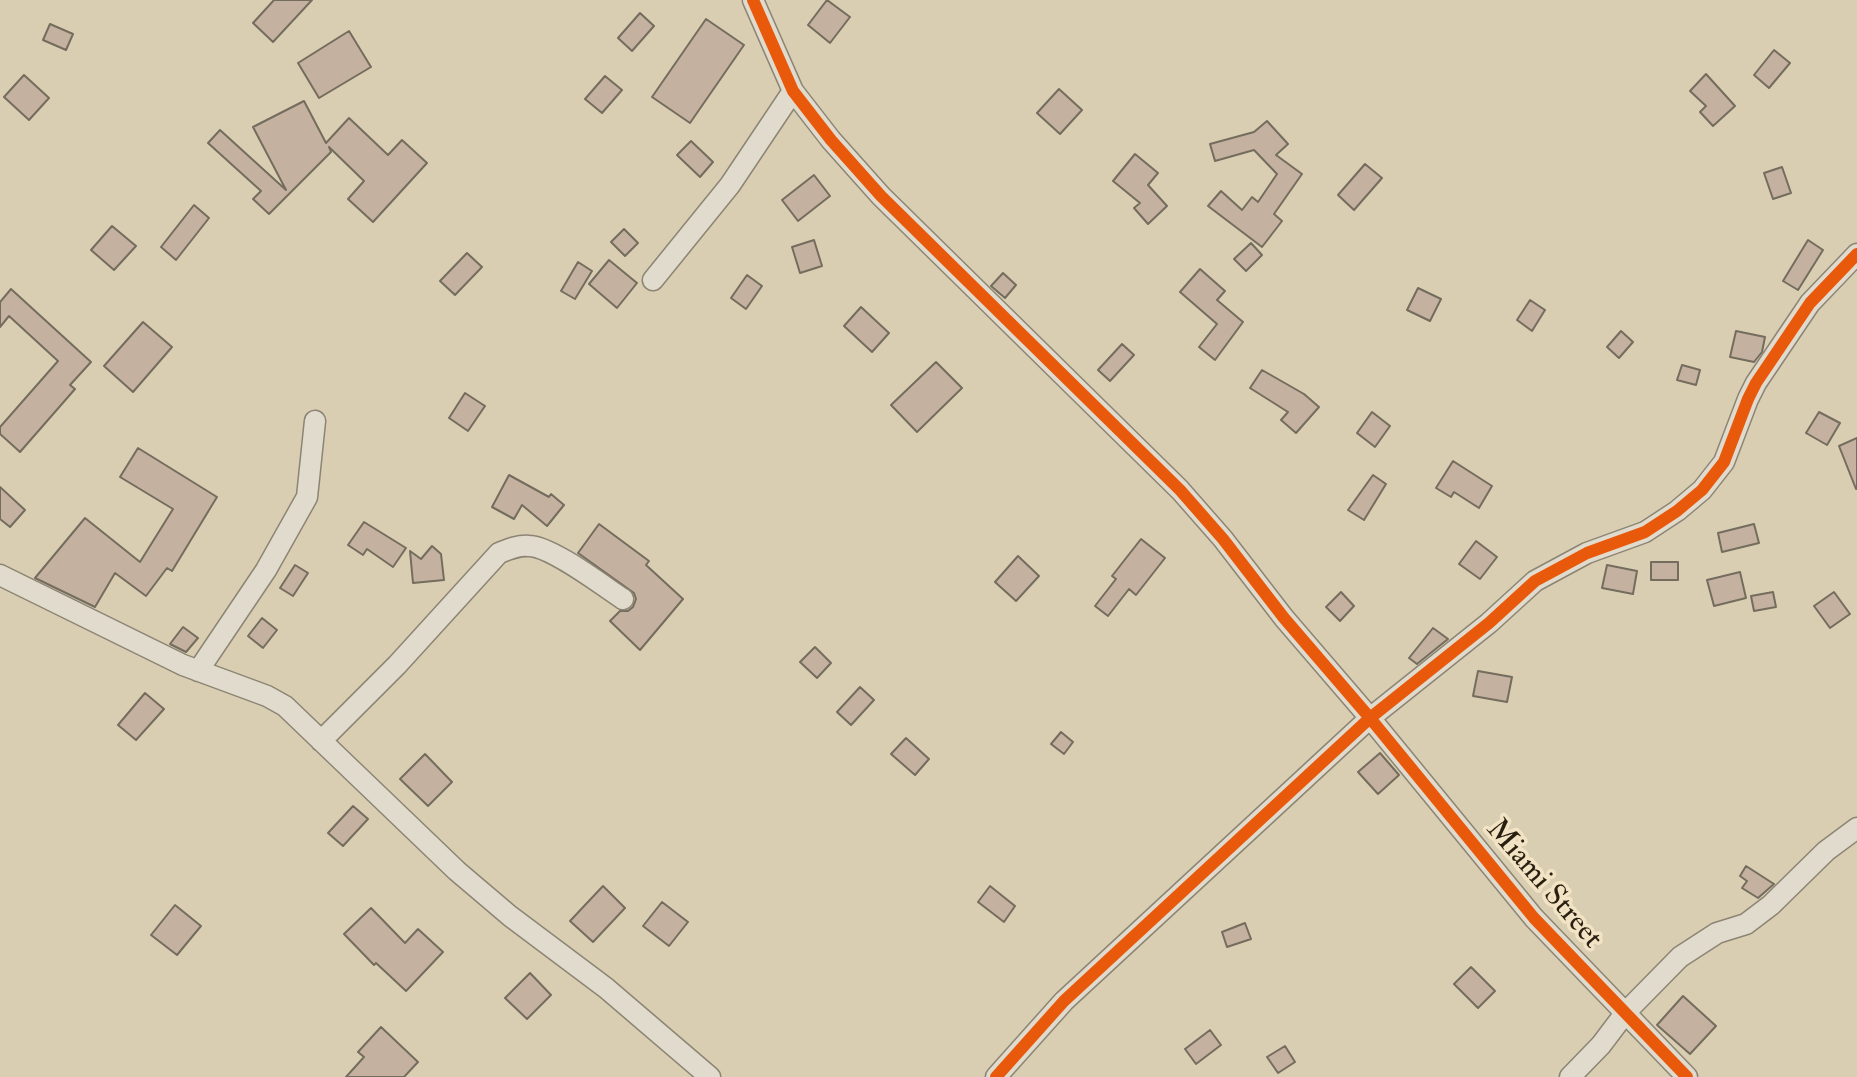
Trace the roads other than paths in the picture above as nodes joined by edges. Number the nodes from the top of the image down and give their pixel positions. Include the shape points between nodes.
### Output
1 (753, 0) edge
2 (793, 91) junction
3 (1857, 254) edge
4 (653, 280) dead end
5 (315, 421) dead end
6 (0, 575) edge
7 (623, 599) dead end
8 (198, 671) junction
9 (1370, 718) junction
10 (321, 741) junction
11 (1857, 828) edge
12 (1626, 1012) junction
13 (710, 1077) edge
14 (996, 1077) edge
15 (1570, 1077) edge
16 (1687, 1077) edge

1 - 2 street, Miami Street
2 - 4 street via 730,185
2 - 9 street, Miami Street via 881,196 1180,490
3 - 9 street via 1787,336 1748,399 1724,462 1702,490 1645,532 1587,553 1535,581
5 - 8 street via 307,497 266,570
6 - 8 street
7 - 10 street via 533,545 499,553
8 - 10 street via 285,706
9 - 12 street, Miami Street via 1534,918
9 - 14 street via 1064,1001
10 - 13 street via 457,871
11 - 12 street via 1746,924 1717,933 1680,957
12 - 15 street
12 - 16 street, Miami Street

